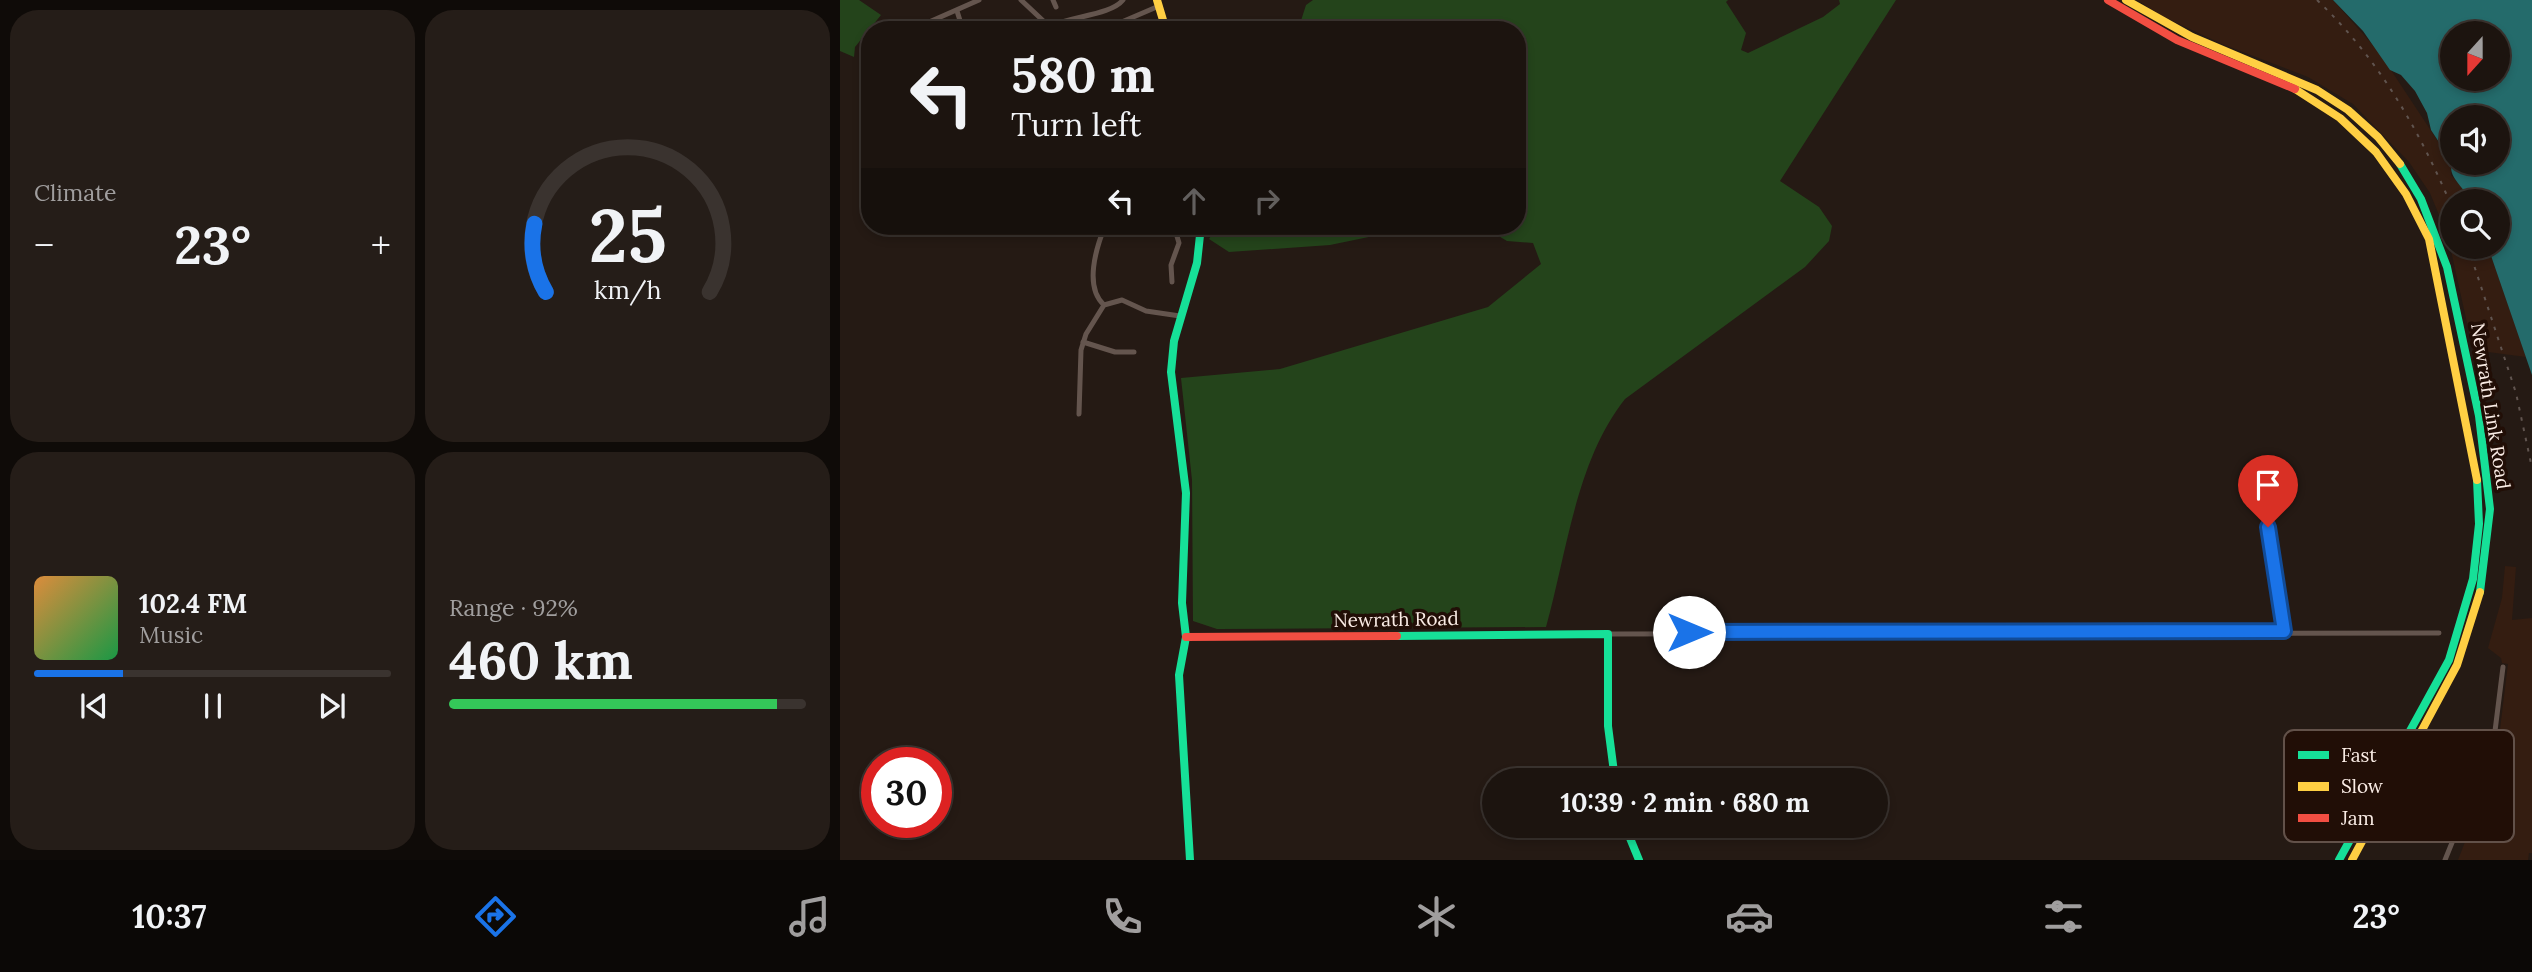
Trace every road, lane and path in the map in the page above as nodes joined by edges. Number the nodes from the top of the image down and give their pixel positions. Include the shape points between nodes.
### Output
1 (979, 0) edge
2 (1021, 0) edge
3 (1052, 0) edge
4 (1123, 0) edge
5 (2108, 0) edge
6 (2126, 0) edge
7 (1158, 3) edge
8 (1056, 7) dead end
9 (957, 11) junction
10 (927, 21) edge
11 (960, 21) edge
12 (1042, 21) edge
13 (1063, 21) edge
14 (1121, 21) edge
15 (1163, 21) edge
16 (1103, 235) edge
17 (1176, 235) edge
18 (1199, 235) edge
19 (1172, 282) dead end
20 (1104, 305) junction
21 (1180, 316) junction
22 (1083, 342) junction
23 (1134, 352) dead end
24 (1079, 414) dead end
25 (2266, 516) dead end
26 (2284, 631) junction
27 (2439, 633) dead end
28 (1608, 634) junction
29 (1186, 637) junction
30 (2503, 667) dead end
31 (2409, 730) edge
32 (2421, 730) edge
33 (2495, 730) edge
34 (1613, 768) edge
35 (1630, 838) edge
36 (2349, 842) edge
37 (2361, 842) edge
38 (2452, 842) edge
39 (1190, 860) edge
40 (1639, 860) edge
41 (2339, 860) edge
42 (2351, 860) edge
43 (2445, 860) edge

1 - 9 street
2 - 12 street
3 - 8 street
4 - 13 street via 1106,12
5 - 31 main road, Newrath Link Road via 2168,37 2297,90 2338,116 2390,168 2429,239 2477,466 2478,546 2456,643
6 - 32 main road, Newrath Link Road via 2184,34 2302,81 2346,108 2381,137 2413,181 2435,223 2452,275 2487,470 2488,550 2468,636
7 - 14 street
7 - 15 main road
9 - 10 street
9 - 11 street
16 - 20 street via 1094,272 1095,293
17 - 19 street via 1179,243 1171,265
18 - 21 main road via 1197,263
20 - 21 street via 1122,300 1146,311
20 - 22 street
21 - 29 main road via 1171,383 1186,493 1182,603
22 - 23 street via 1115,352
22 - 24 street
25 - 26 street
26 - 27 street
26 - 28 street
28 - 29 main road, Newrath Road
28 - 34 main road via 1608,726
29 - 39 main road via 1179,675
30 - 33 street
35 - 40 main road
36 - 41 main road, Newrath Link Road
37 - 42 main road, Newrath Link Road
38 - 43 street

